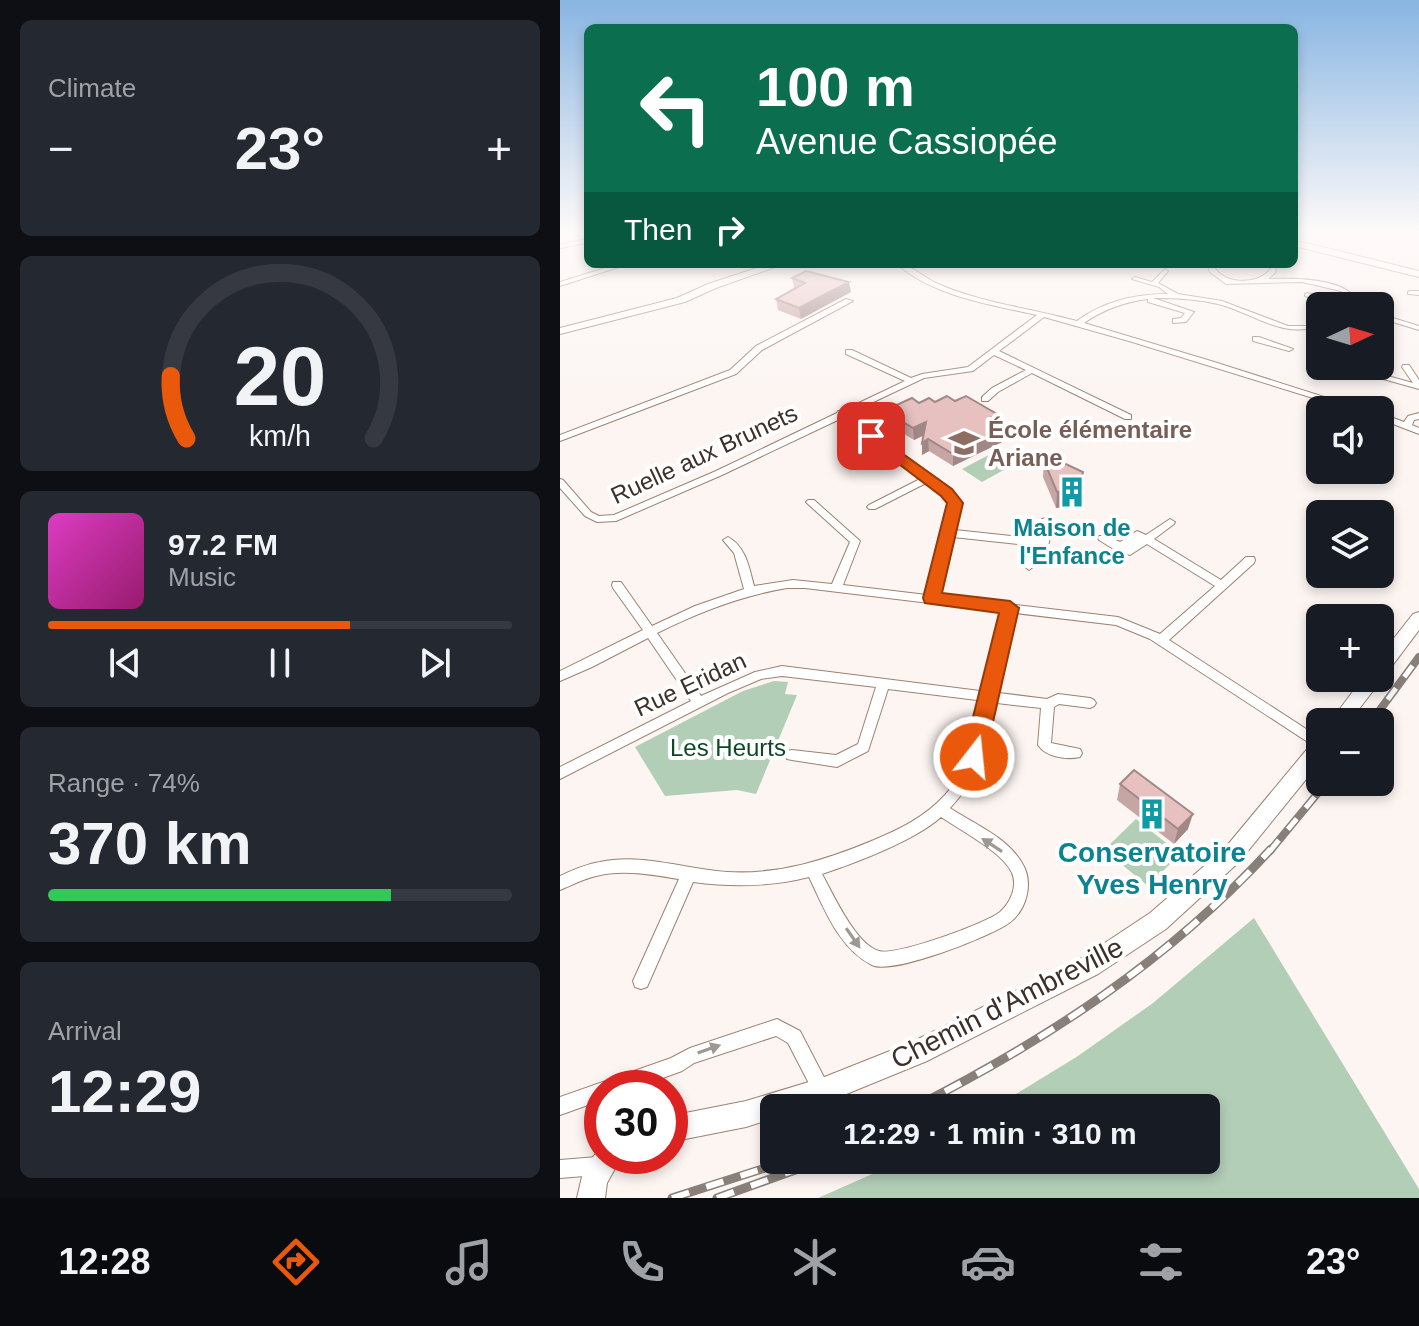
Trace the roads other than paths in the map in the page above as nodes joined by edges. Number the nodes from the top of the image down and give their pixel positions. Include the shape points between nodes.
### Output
1 (704, 290) edge
2 (953, 290) edge
3 (1165, 290) edge
4 (1224, 290) edge
5 (1176, 296) junction
6 (1145, 299) junction
7 (849, 301) dead end
8 (1212, 301) junction
9 (1043, 314) junction
10 (1394, 320) edge
11 (1176, 321) dead end
12 (1077, 324) junction
13 (1279, 327) junction
14 (1419, 328) edge
15 (1306, 329) edge
16 (560, 331) edge
17 (1256, 339) dead end
18 (1266, 342) junction
19 (1289, 349) dead end
20 (849, 352) dead end
21 (995, 352) junction
22 (1406, 367) dead end
23 (1031, 371) junction
24 (1394, 379) edge
25 (911, 381) junction
26 (1419, 386) edge
27 (1315, 396) edge
28 (985, 399) dead end
29 (841, 413) junction
30 (1419, 416) edge
31 (1128, 417) dead end
32 (1394, 421) edge
33 (1407, 426) junction
34 (1419, 430) edge
35 (560, 438) edge
36 (929, 478) junction
37 (560, 482) edge
38 (811, 502) dead end
39 (872, 507) dead end
40 (1046, 521) dead end
41 (1170, 522) dead end
42 (949, 533) junction
43 (1103, 538) dead end
44 (728, 540) dead end
45 (1147, 540) junction
46 (1034, 542) junction
47 (1250, 560) dead end
48 (1029, 566) dead end
49 (617, 585) dead end
50 (1222, 585) junction
51 (836, 588) junction
52 (750, 590) junction
53 (932, 598) junction
54 (1010, 608) junction
55 (1419, 618) edge
56 (650, 633) junction
57 (1161, 640) junction
58 (1394, 651) edge
59 (560, 676) edge
60 (884, 683) junction
61 (1362, 692) edge
62 (991, 697) junction
63 (699, 703) junction
64 (1090, 703) dead end
65 (1048, 704) junction
66 (1350, 708) edge
67 (1306, 737) edge
68 (1075, 753) dead end
69 (792, 755) dead end
70 (1306, 763) edge
71 (560, 773) edge
72 (941, 809) junction
73 (813, 871) junction
74 (689, 874) junction
75 (560, 883) edge
76 (641, 981) dead end
77 (662, 1070) edge
78 (822, 1091) junction
79 (584, 1097) edge
80 (560, 1106) edge
81 (688, 1125) edge
82 (584, 1165) edge
83 (560, 1169) edge
84 (597, 1174) edge
85 (591, 1198) edge

1 - 16 street
2 - 9 street
3 - 5 street
4 - 8 street
5 - 6 street
5 - 8 street
6 - 11 street via 1190,312
6 - 12 street via 1104,307
7 - 35 street via 759,348 733,372
8 - 13 street
9 - 12 street
9 - 21 street, Ruelle aux Brunets
10 - 14 street
12 - 27 street
13 - 15 street
13 - 18 street
17 - 18 street
18 - 19 street
20 - 25 street
21 - 23 street
21 - 25 street, Ruelle aux Brunets via 970,369
22 - 26 street
23 - 28 street
23 - 31 street
24 - 26 street
25 - 29 street, Ruelle aux Brunets
29 - 36 street
29 - 37 street, Ruelle aux Brunets via 607,520 588,514
30 - 33 street
32 - 33 street
33 - 34 street
36 - 39 street
36 - 42 street via 955,503
38 - 51 street via 855,541
40 - 46 street via 1044,543
41 - 45 street
42 - 46 street
42 - 53 street
43 - 45 street via 1119,548 1137,534
44 - 52 street via 739,552
45 - 50 street
46 - 48 street
47 - 50 street
49 - 56 street
50 - 57 street
51 - 52 street via 789,584
51 - 53 street
52 - 56 street
53 - 54 street
54 - 57 street via 1118,621
54 - 62 street
55 - 58 street
56 - 59 street
56 - 63 street
57 - 67 street
60 - 62 street, Rue Eridan
60 - 63 street, Rue Eridan via 772,672
60 - 69 street via 863,747 837,761
61 - 66 street
62 - 65 street, Rue Eridan
62 - 72 street via 974,757
63 - 71 street, Rue Eridan
64 - 65 street, Rue Eridan via 1058,699
65 - 68 street via 1044,745
70 - 78 street, Chemin d'Ambreville via 1232,855 1131,941 999,1014
72 - 73 street via 899,835
73 -> 72 street via 859,948 880,961 908,957 1004,918 1021,896 1019,872 1009,856
73 - 74 street via 771,880
74 - 75 street via 616,864
74 - 76 street
77 -> 78 street via 777,1027 794,1037
78 - 81 street, Chemin d'Ambreville
79 - 80 street
82 - 83 street
84 - 85 street

